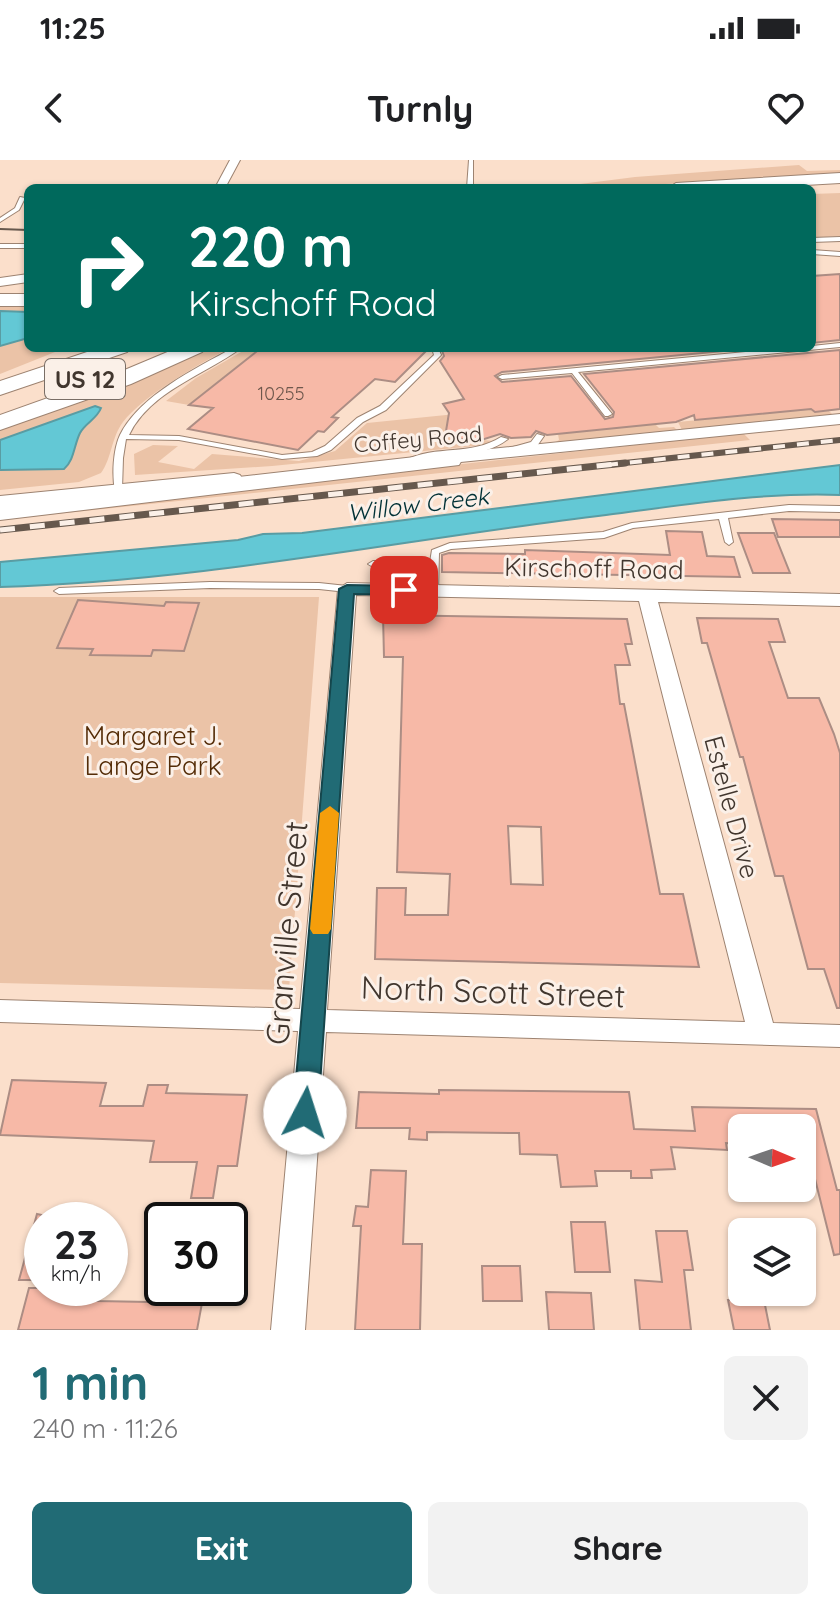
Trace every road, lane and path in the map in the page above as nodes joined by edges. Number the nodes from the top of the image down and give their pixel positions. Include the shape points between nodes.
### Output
1 (235, 160) edge
2 (471, 160) edge
3 (840, 178) edge
4 (222, 184) edge
5 (470, 184) edge
6 (742, 184) edge
7 (840, 187) edge
8 (816, 188) edge
9 (9, 213) dead end
10 (0, 220) edge
11 (840, 239) edge
12 (816, 240) edge
13 (0, 246) edge
14 (24, 246) edge
15 (816, 252) edge
16 (840, 254) edge
17 (24, 279) edge
18 (0, 282) edge
19 (0, 300) edge
20 (24, 300) edge
21 (840, 345) edge
22 (816, 347) edge
23 (65, 352) edge
24 (108, 352) edge
25 (158, 352) edge
26 (186, 352) edge
27 (231, 352) edge
28 (437, 352) edge
29 (768, 352) edge
30 (574, 371) junction
31 (0, 377) edge
32 (502, 377) dead end
33 (0, 388) edge
34 (0, 405) edge
35 (608, 414) dead end
36 (840, 419) edge
37 (0, 423) edge
38 (540, 436) dead end
39 (123, 437) junction
40 (504, 439) dead end
41 (458, 455) junction
42 (118, 489) junction
43 (0, 493) edge
44 (41, 497) junction
45 (0, 501) edge
46 (840, 509) edge
47 (0, 512) edge
48 (723, 516) junction
49 (729, 542) dead end
50 (373, 564) dead end
51 (435, 565) junction
52 (347, 589) junction
53 (59, 591) dead end
54 (433, 591) junction
55 (647, 595) junction
56 (840, 600) edge
57 (0, 1011) edge
58 (313, 1020) junction
59 (762, 1033) junction
60 (840, 1036) edge
61 (288, 1330) edge

1 - 4 street
2 - 5 lane
3 - 6 main road
7 - 8 main road
9 - 10 lane
11 - 12 lane
13 - 14 lane
15 - 16 lane
17 - 18 street
19 - 20 main road
21 - 22 lane
23 - 31 main road
24 - 33 main road, US 12
25 - 34 main road, US 12
26 - 37 main road
27 - 39 lane via 152,405
28 - 39 lane via 383,408 314,454 282,457 179,438
29 - 30 lane
30 - 32 lane
30 - 35 lane
36 - 41 street, Coffey Road
38 - 41 lane via 527,446
39 - 42 lane
40 - 41 lane
41 - 42 street, Coffey Road
41 - 47 main road
42 - 44 street, Coffey Road
43 - 44 main road
44 - 45 street, Coffey Road
46 - 48 lane via 789,508
48 - 49 lane
48 - 51 lane via 632,526 604,535 450,546 435,552
50 - 51 lane
51 - 54 lane
52 - 53 lane via 210,585
52 - 54 street, Kirschoff Road
52 - 58 street, Granville Street
54 - 55 street, Kirschoff Road
55 - 56 street, Kirschoff Road
55 - 59 street, Estelle Drive
57 - 58 street, North Scott Street
58 - 59 street, North Scott Street
58 - 61 street, Granville Street
59 - 60 street, North Scott Street

